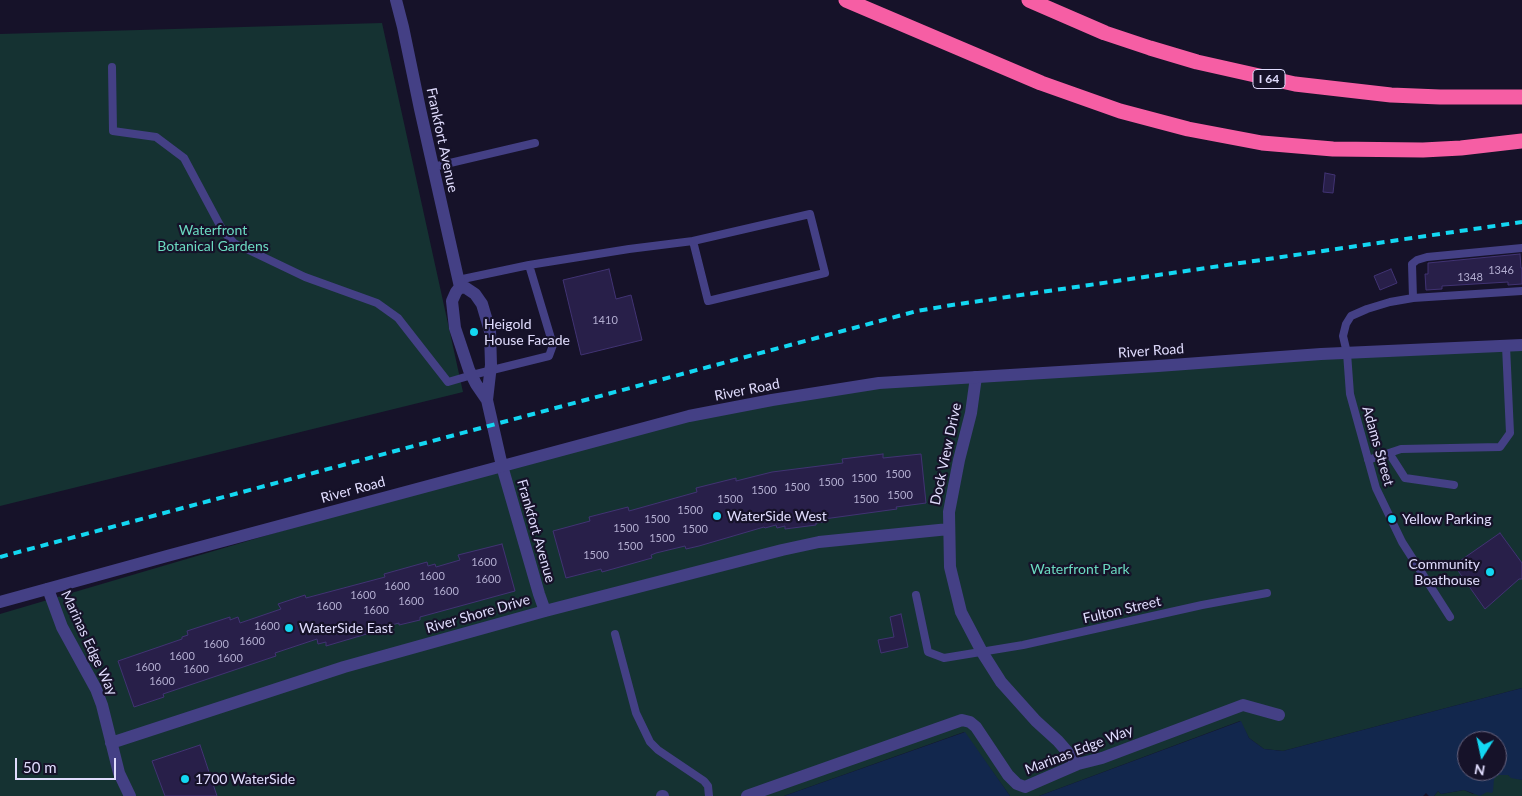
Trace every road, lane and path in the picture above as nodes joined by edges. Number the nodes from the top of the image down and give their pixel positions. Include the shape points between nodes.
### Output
1 (396, 0) edge
2 (846, 0) edge
3 (1028, 0) edge
4 (112, 67) dead end
5 (1522, 97) edge
6 (1522, 141) edge
7 (535, 143) dead end
8 (433, 167) junction
9 (693, 241) junction
10 (1522, 248) edge
11 (529, 265) junction
12 (459, 284) junction
13 (1522, 291) edge
14 (1413, 298) junction
15 (1522, 345) edge
16 (1506, 346) junction
17 (1347, 353) junction
18 (491, 370) junction
19 (472, 375) junction
20 (976, 377) junction
21 (487, 400) junction
22 (1389, 453) junction
23 (1368, 460) junction
24 (502, 466) junction
25 (1454, 485) dead end
26 (949, 529) junction
27 (48, 589) junction
28 (1267, 592) dead end
29 (916, 595) dead end
30 (0, 602) edge
31 (545, 611) junction
32 (1450, 617) dead end
33 (615, 634) dead end
34 (982, 652) junction
35 (1280, 715) dead end
36 (111, 742) junction
37 (1078, 764) junction
38 (130, 796) edge
39 (709, 796) edge
40 (747, 796) edge

1 - 8 street, Frankfort Avenue
2 - 6 highway via 1041,83 1120,111 1188,130 1262,143 1333,149 1423,150
3 - 5 highway, I 64 via 1105,33 1150,48 1295,84 1391,96
4 - 19 lane via 113,131 156,137 184,158 223,231 234,243 305,277 377,303 398,318 448,382
7 - 8 lane
8 - 12 street, Frankfort Avenue
9 - 9 lane via 810,214 825,273 708,301
9 - 11 lane
10 - 14 lane via 1417,260 1412,264
11 - 12 lane
11 - 18 lane via 553,345 549,356
12 - 18 street, Frankfort Avenue via 475,294 484,311 490,331
12 - 19 street, Frankfort Avenue via 452,310
13 - 14 lane
14 - 17 lane, Adams Street via 1390,302 1351,316 1343,336
15 - 16 street, River Road
16 - 17 street, River Road
16 - 22 lane via 1510,433 1500,447 1401,449
17 - 20 street, River Road
17 - 23 lane, Adams Street via 1350,394
18 - 19 lane
18 - 21 street, Frankfort Avenue
19 - 21 street, Frankfort Avenue
20 - 24 street, River Road via 879,383 772,400 689,416
20 - 26 street, Dock View Drive via 949,512
21 - 24 street, Frankfort Avenue
22 - 23 lane
22 - 25 lane via 1405,478
23 - 32 lane, Adams Street via 1376,488 1402,542
24 - 27 street, River Road
24 - 31 street, Frankfort Avenue
26 - 31 street, River Shore Drive via 819,542
26 - 34 street, Dock View Drive via 950,567 961,612
27 - 30 street, River Road
27 - 36 street, Marinas Edge Way via 62,626 96,689
28 - 34 lane, Fulton Street
29 - 34 lane, Fulton Street via 928,652 944,658
31 - 36 street, River Shore Drive via 344,667
33 - 39 lane via 636,713 650,742 704,781
34 - 37 street, Dock View Drive via 1001,682
35 - 37 street, Marinas Edge Way via 1242,705
36 - 38 street, Marinas Edge Way via 119,773
37 - 40 street, Marinas Edge Way via 1025,787 1016,784 976,727 962,720

